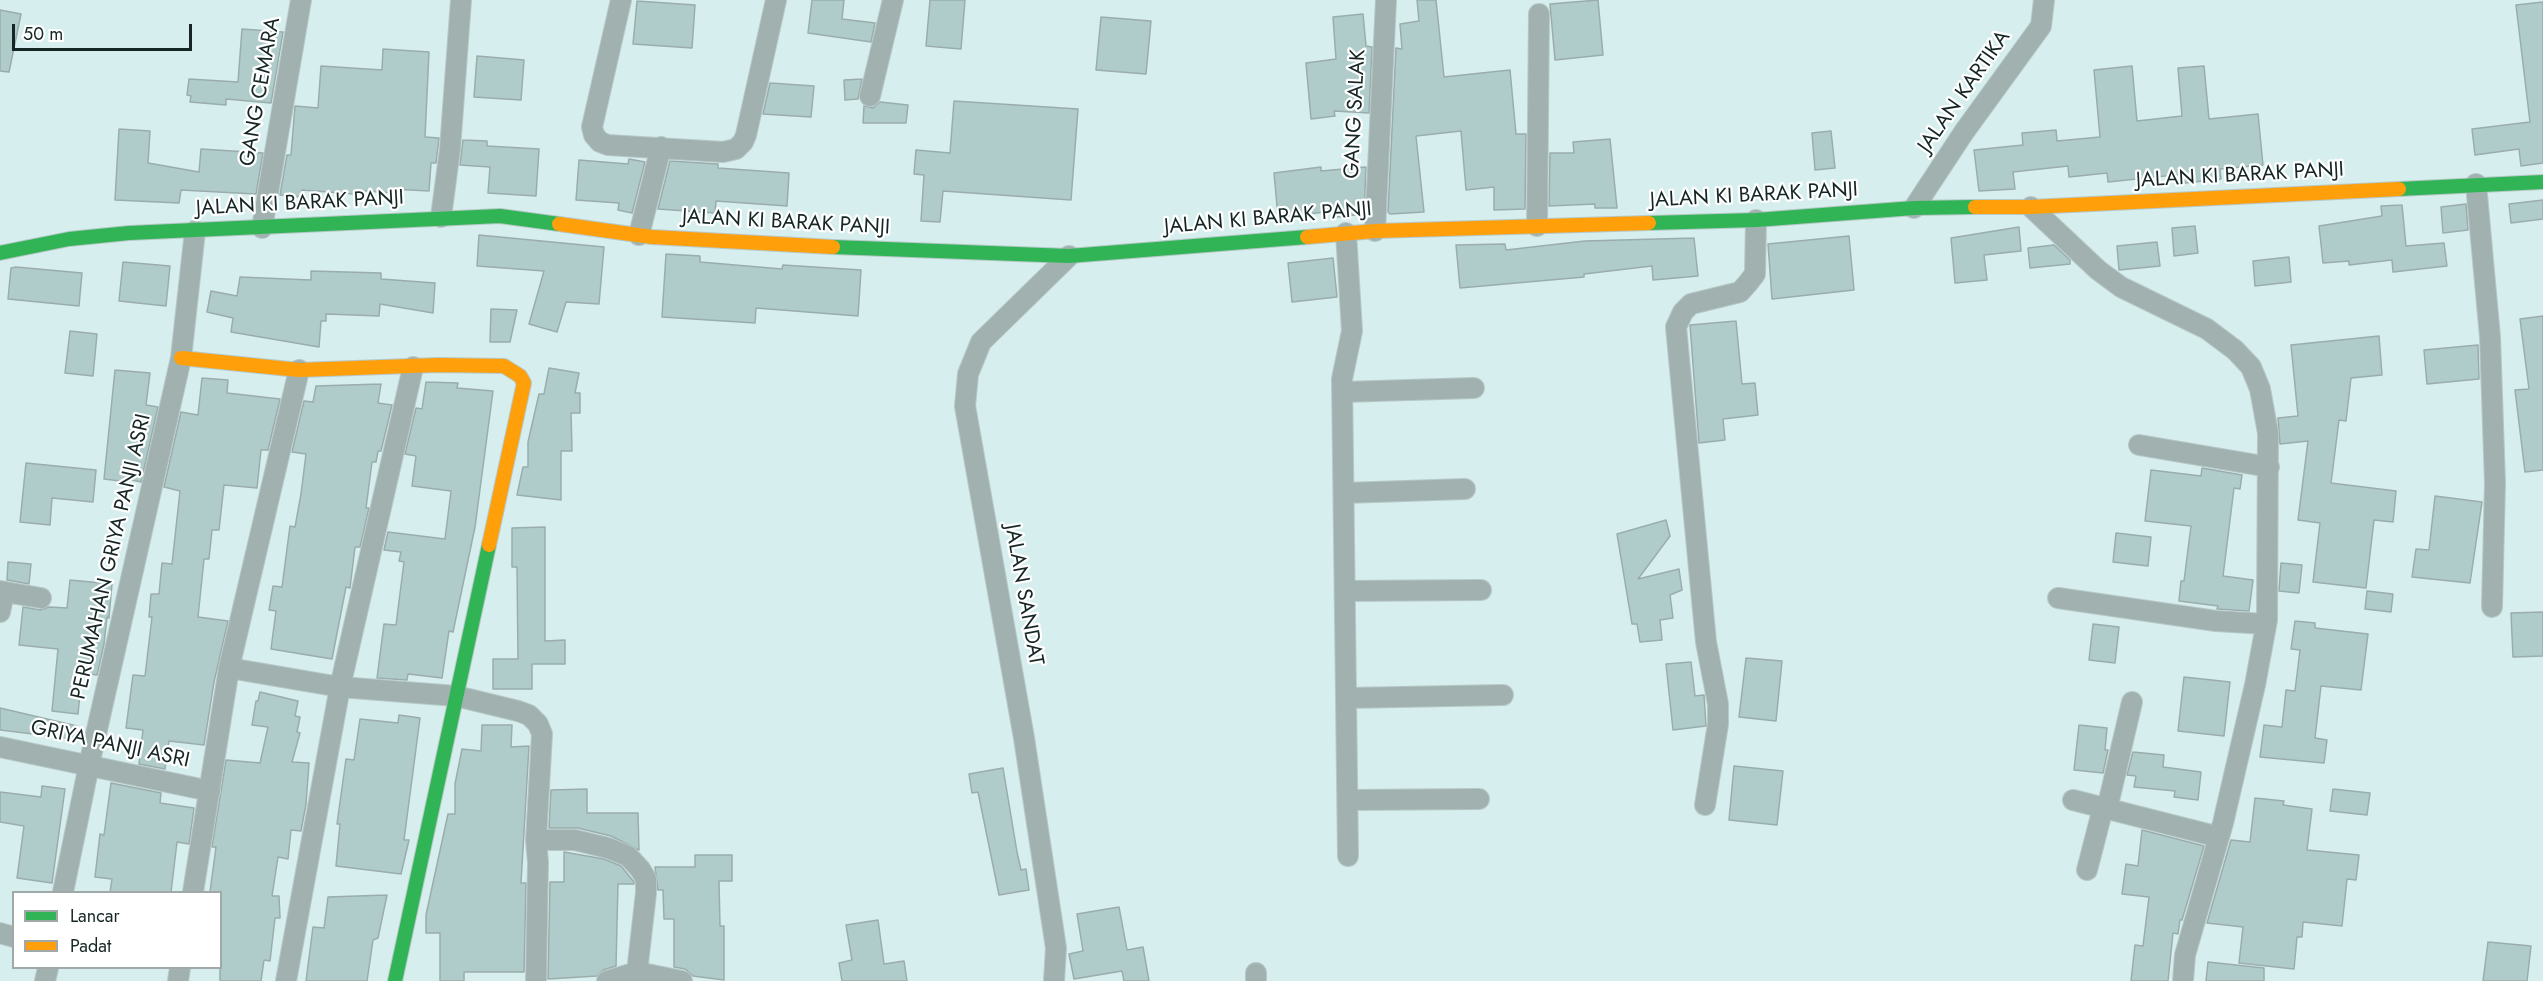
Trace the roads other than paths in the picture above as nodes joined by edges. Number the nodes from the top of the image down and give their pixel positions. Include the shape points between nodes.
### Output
1 (301, 0) edge
2 (461, 0) edge
3 (621, 0) edge
4 (776, 0) edge
5 (893, 0) edge
6 (1386, 0) edge
7 (2044, 0) edge
8 (1539, 14) dead end
9 (870, 96) dead end
10 (661, 147) junction
11 (2543, 182) edge
12 (2476, 184) junction
13 (2031, 207) junction
14 (1914, 208) junction
15 (441, 218) junction
16 (1756, 220) junction
17 (1537, 226) junction
18 (262, 228) junction
19 (195, 231) junction
20 (1374, 231) junction
21 (1346, 233) junction
22 (639, 235) junction
23 (0, 253) edge
24 (1069, 256) junction
25 (181, 358) junction
26 (413, 367) junction
27 (299, 370) junction
28 (1474, 388) dead end
29 (1342, 392) junction
30 (2139, 445) dead end
31 (2269, 467) junction
32 (1465, 489) dead end
33 (1344, 493) junction
34 (1481, 590) dead end
35 (1345, 591) junction
36 (2, 592) edge
37 (2058, 597) dead end
38 (41, 598) dead end
39 (2492, 606) dead end
40 (0, 612) edge
41 (2266, 624) junction
42 (229, 668) junction
43 (340, 687) junction
44 (1503, 695) dead end
45 (456, 696) junction
46 (1347, 698) junction
47 (2132, 702) dead end
48 (0, 747) edge
49 (89, 765) junction
50 (210, 791) junction
51 (1479, 799) dead end
52 (1348, 800) junction
53 (2073, 800) dead end
54 (1706, 805) dead end
55 (2105, 809) junction
56 (2219, 837) junction
57 (536, 840) junction
58 (1348, 856) dead end
59 (2087, 870) dead end
60 (63, 891) edge
61 (193, 891) edge
62 (638, 972) junction
63 (286, 981) edge
64 (395, 981) edge
65 (536, 981) edge
66 (607, 981) edge
67 (682, 981) edge
68 (1054, 981) edge
69 (2183, 981) edge

1 - 18 street, GANG CEMARA
2 - 15 street
3 - 10 street via 592,127 600,142 608,145
4 - 10 street via 743,142 736,149 723,152
5 - 9 street
6 - 20 street, GANG SALAK
7 - 14 street, JALAN KARTIKA via 2041,26
8 - 17 street
10 - 22 street
11 - 12 street, JALAN KI BARAK PANJI
12 - 13 street, JALAN KI BARAK PANJI
12 - 39 street via 2490,337 2495,483
13 - 14 street, JALAN KI BARAK PANJI
13 - 31 street via 2121,287 2207,329 2251,367 2260,389 2268,433
14 - 16 street, JALAN KI BARAK PANJI
15 - 18 street, JALAN KI BARAK PANJI
15 - 22 street, JALAN KI BARAK PANJI via 500,216
16 - 17 street, JALAN KI BARAK PANJI
16 - 54 street via 1755,274 1740,292 1691,304 1676,327 1706,642 1718,704
17 - 20 street, JALAN KI BARAK PANJI
18 - 19 street, JALAN KI BARAK PANJI
19 - 23 street, JALAN KI BARAK PANJI via 129,232
19 - 25 street, PERUMAHAN GRIYA PANJI ASRI
20 - 21 street, JALAN KI BARAK PANJI
21 - 24 street, JALAN KI BARAK PANJI
21 - 29 street via 1352,331
22 - 24 street, JALAN KI BARAK PANJI
24 - 68 street, JALAN SANDAT via 981,342 968,374 965,406 1024,738 1056,948
25 - 27 street
25 - 49 street, PERUMAHAN GRIYA PANJI ASRI
26 - 27 street
26 - 43 street
26 - 45 street via 504,366 524,383
27 - 42 street
28 - 29 street
29 - 33 street
30 - 31 street
31 - 41 street
32 - 33 street
33 - 35 street
34 - 35 street
35 - 46 street
36 - 38 street
36 - 40 street
37 - 41 street via 2216,621
41 - 56 street
42 - 43 street
42 - 50 street
43 - 45 street
43 - 63 street
44 - 46 street
45 - 57 street via 518,711 538,724 542,734
45 - 64 street
46 - 52 street
47 - 55 street
48 - 49 street, GRIYA PANJI ASRI
49 - 50 street, GRIYA PANJI ASRI
49 - 60 street, PERUMAHAN GRIYA PANJI ASRI
50 - 61 street
51 - 52 street
52 - 58 street
53 - 55 street
55 - 56 street
55 - 59 street
56 - 69 street via 2185,955
57 - 62 street via 575,840 609,848 628,856 640,869 646,879 646,893
57 - 65 street
62 - 66 street
62 - 67 street

